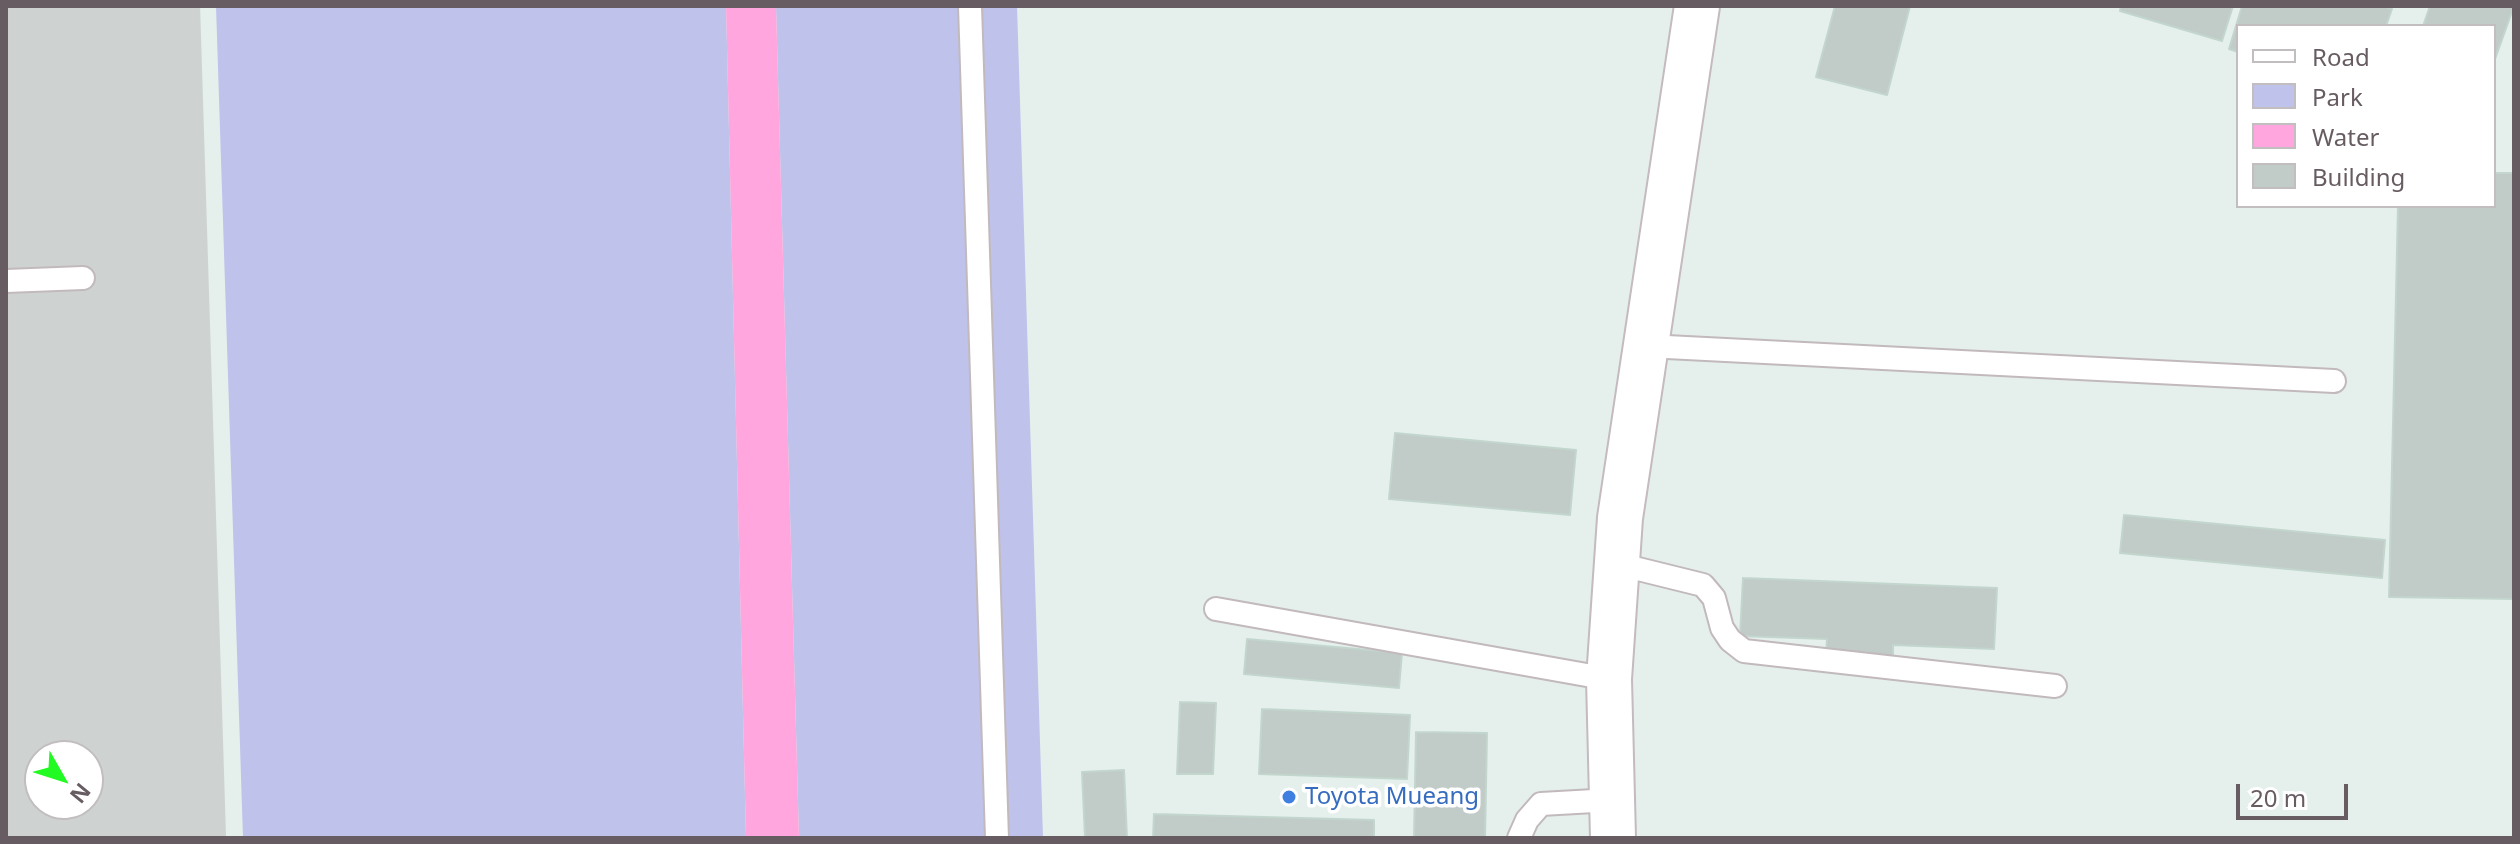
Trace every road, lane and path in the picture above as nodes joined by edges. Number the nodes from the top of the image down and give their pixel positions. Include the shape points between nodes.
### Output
1 (970, 6) edge
2 (1697, 6) edge
3 (83, 278) dead end
4 (6, 281) edge
5 (1647, 346) junction
6 (2334, 381) dead end
7 (1618, 564) junction
8 (1216, 609) dead end
9 (1609, 679) junction
10 (2055, 686) dead end
11 (1613, 819) edge
12 (997, 838) edge
13 (1519, 838) edge

1 - 12 lane
2 - 5 main road
3 - 4 lane
5 - 6 lane
5 - 7 main road via 1620,518
7 - 9 main road
7 - 10 lane via 1703,585 1714,598 1722,628 1744,651
8 - 9 lane
9 - 11 main road
11 - 13 lane via 1541,804

